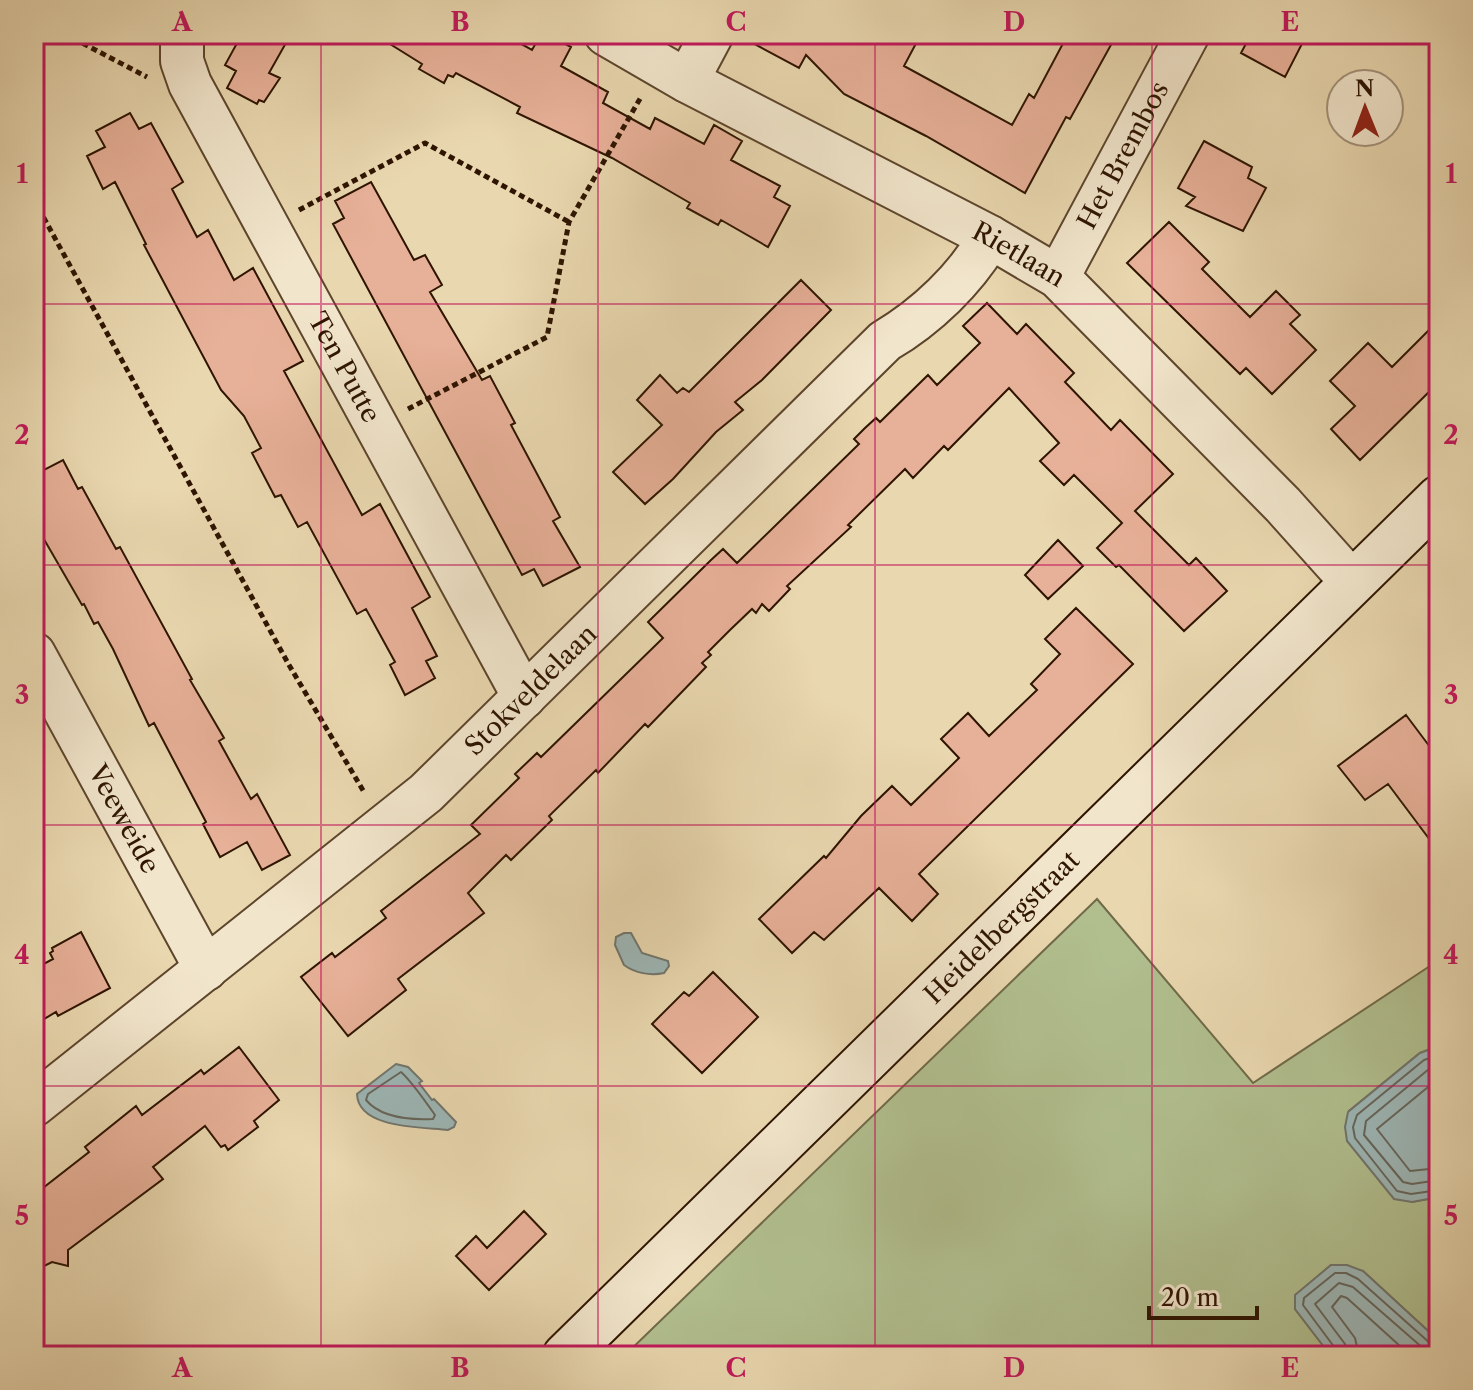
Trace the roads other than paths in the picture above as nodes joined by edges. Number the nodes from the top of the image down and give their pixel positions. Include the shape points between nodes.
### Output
1 (182, 34) edge
2 (606, 34) edge
3 (712, 34) edge
4 (1188, 34) edge
5 (673, 73) junction
6 (990, 237) junction
7 (1058, 277) junction
8 (1439, 498) edge
9 (1352, 582) junction
10 (36, 664) edge
11 (524, 697) junction
12 (206, 969) junction
13 (34, 1105) edge
14 (565, 1356) edge

1 - 11 street, Ten Putte via 182,61 190,84
2 - 5 street, Rietlaan
3 - 5 street
4 - 7 street, Het Brembos
5 - 6 street, Rietlaan
6 - 7 street, Rietlaan
6 - 11 street, Stokveldelaan via 977,260 912,325 885,341
7 - 9 street, Rietlaan
8 - 9 main road, Heidelbergstraat
9 - 14 main road, Heidelbergstraat
10 - 12 street, Veeweide
11 - 12 street, Stokveldelaan via 426,793
12 - 13 street, Stokveldelaan

